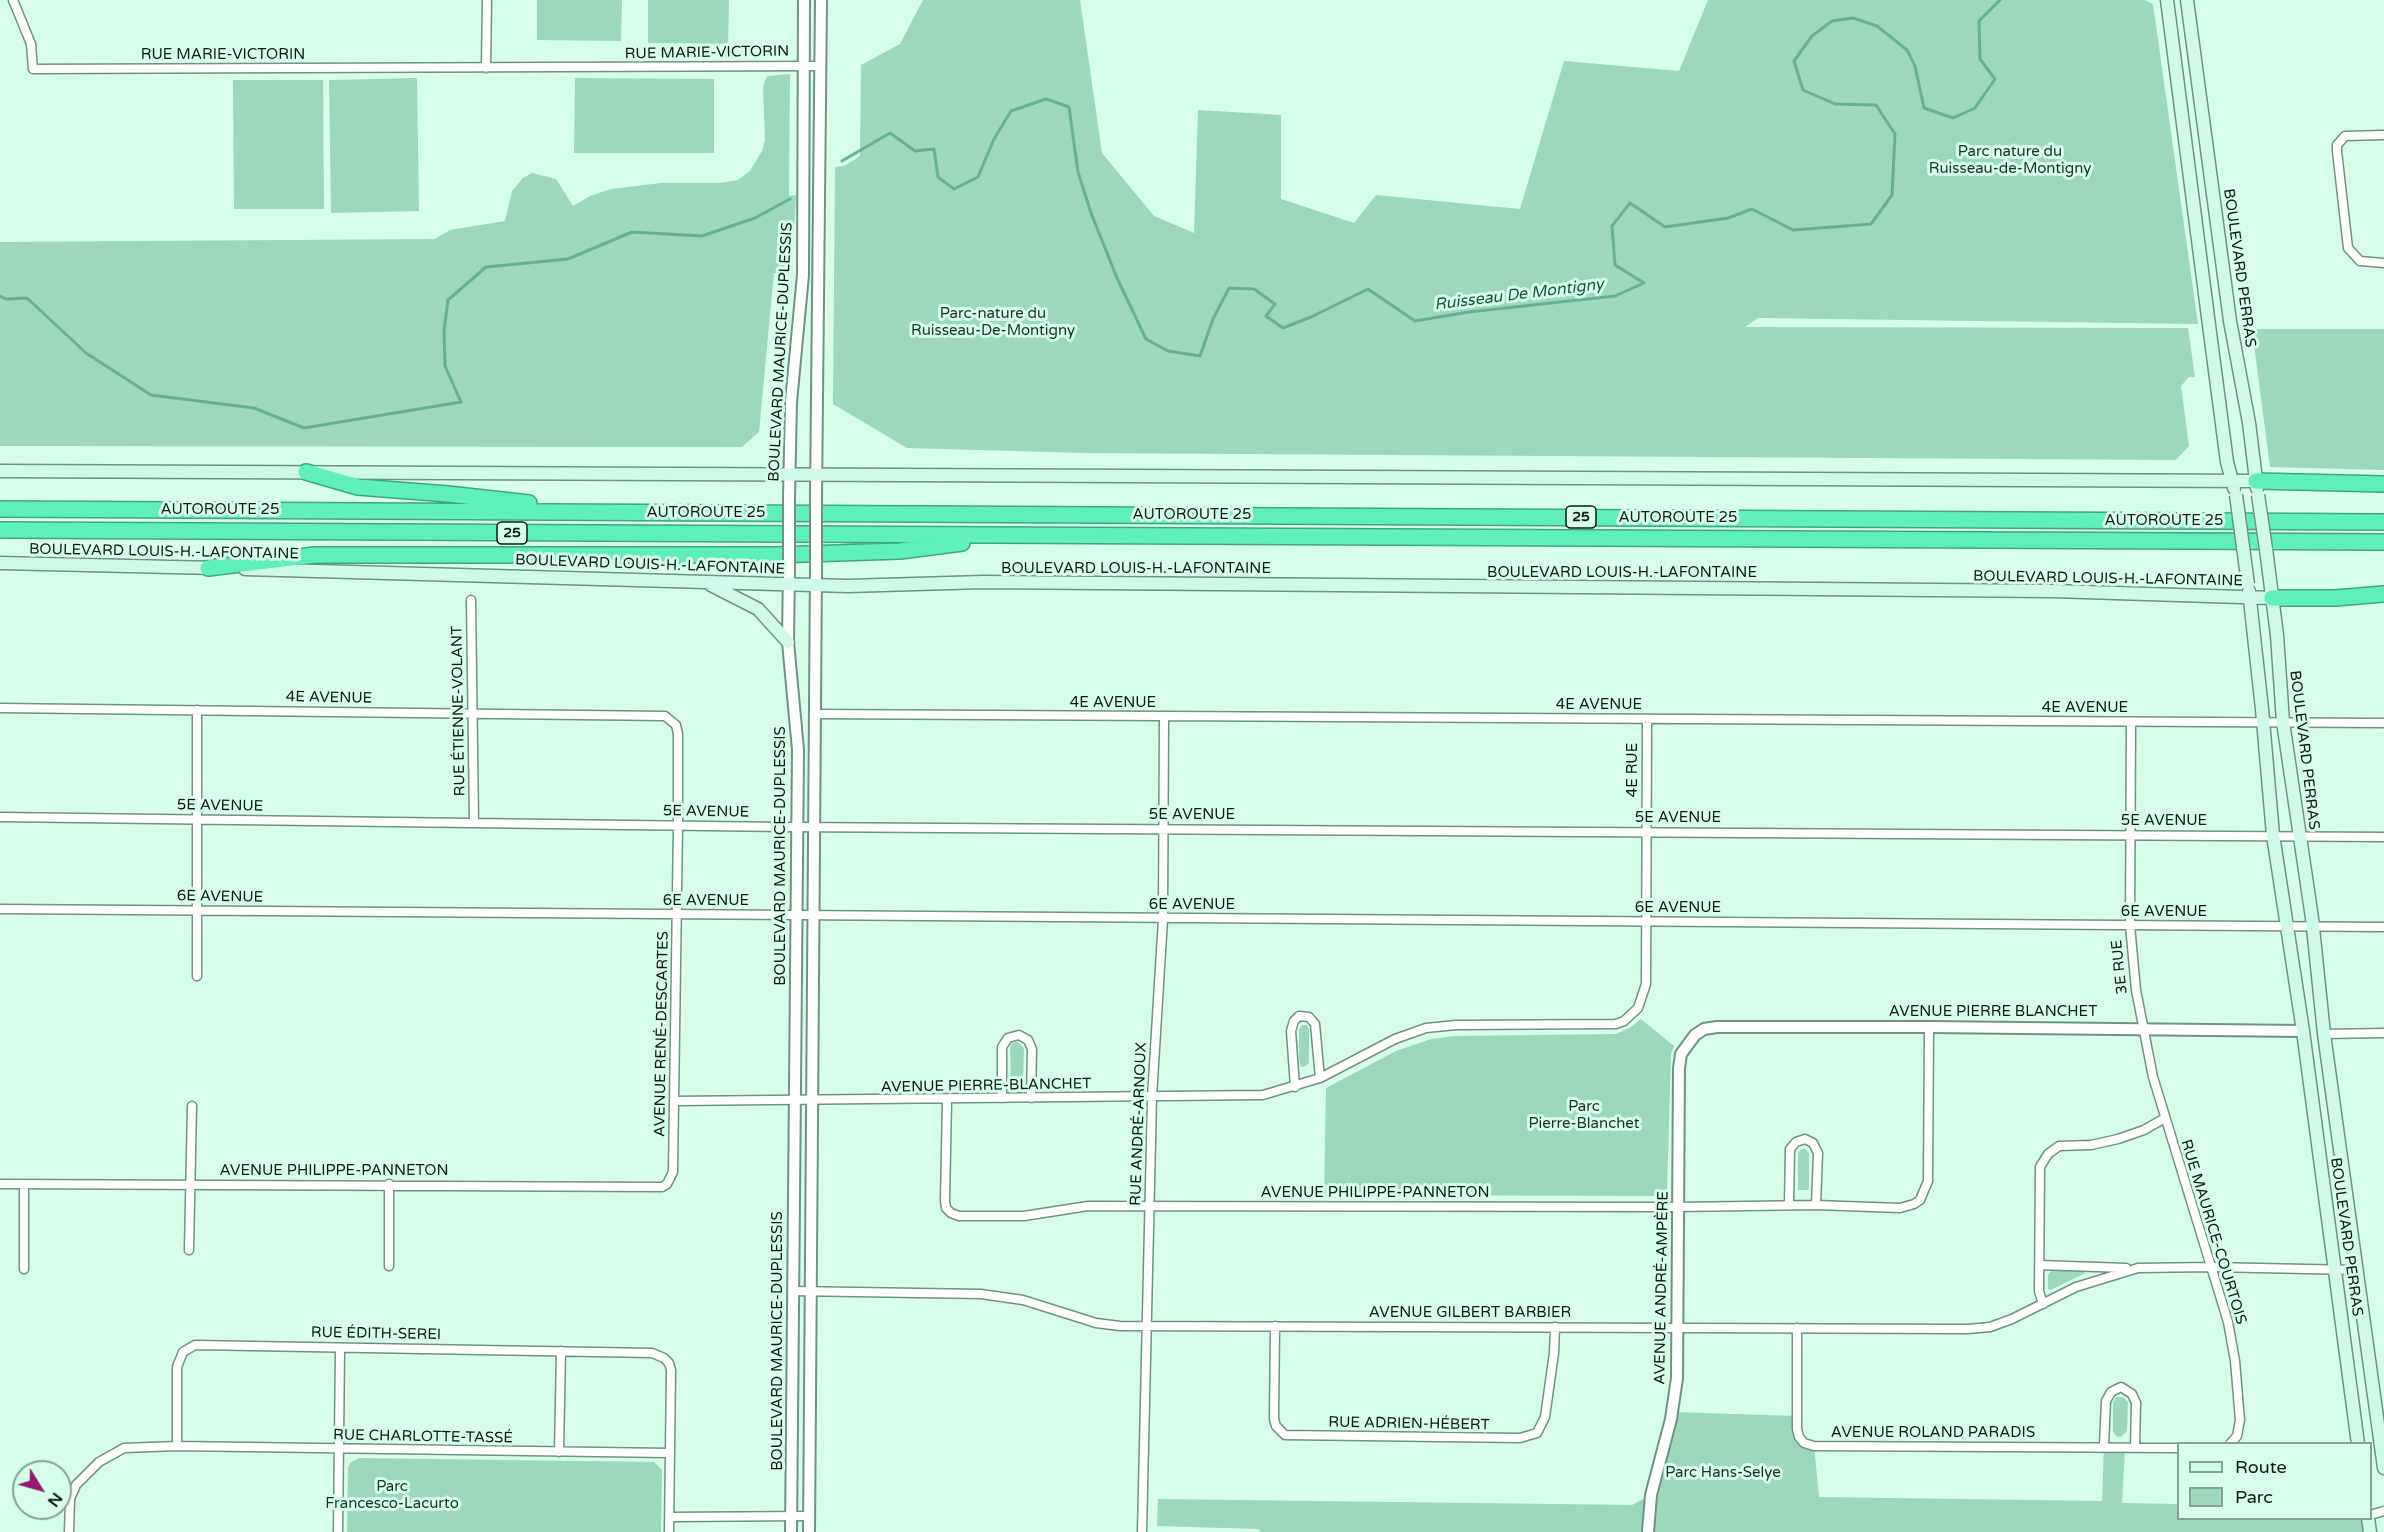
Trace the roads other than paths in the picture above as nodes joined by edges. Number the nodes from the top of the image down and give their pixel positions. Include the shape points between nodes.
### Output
1 (13, 0) edge
2 (487, 0) edge
3 (804, 0) edge
4 (821, 0) edge
5 (2168, 0) edge
6 (2187, 0) edge
7 (804, 65) junction
8 (820, 66) junction
9 (486, 68) junction
10 (2384, 135) edge
11 (2384, 263) edge
12 (0, 471) edge
13 (306, 472) junction
14 (816, 474) junction
15 (790, 475) junction
16 (2232, 481) junction
17 (2384, 484) edge
18 (2257, 488) junction
19 (0, 509) edge
20 (603, 512) junction
21 (2384, 522) edge
22 (0, 530) edge
23 (1025, 536) junction
24 (2384, 542) edge
25 (0, 563) edge
26 (208, 568) junction
27 (707, 583) junction
28 (789, 585) junction
29 (816, 585) junction
30 (2271, 593) junction
31 (2384, 594) edge
32 (2249, 597) junction
33 (471, 600) dead end
34 (788, 642) junction
35 (0, 708) edge
36 (197, 710) junction
37 (472, 713) junction
38 (814, 714) junction
39 (658, 715) joint
40 (1164, 716) junction
41 (1647, 719) junction
42 (2131, 722) junction
43 (2283, 722) junction
44 (2263, 723) junction
45 (2384, 723) edge
46 (0, 818) edge
47 (197, 820) junction
48 (474, 822) junction
49 (678, 825) junction
50 (797, 826) junction
51 (815, 826) junction
52 (1164, 828) junction
53 (1647, 832) junction
54 (2130, 835) junction
55 (2273, 835) junction
56 (2300, 835) junction
57 (2384, 837) edge
58 (0, 909) edge
59 (197, 910) junction
60 (677, 915) junction
61 (796, 915) junction
62 (813, 916) junction
63 (1163, 919) junction
64 (1646, 922) junction
65 (2130, 925) junction
66 (2286, 926) junction
67 (2313, 926) junction
68 (2384, 927) edge
69 (197, 976) dead end
70 (1642, 1000) joint
71 (1929, 1027) junction
72 (2142, 1029) junction
73 (2303, 1031) junction
74 (2384, 1033) edge
75 (2324, 1034) junction
76 (1688, 1043) joint
77 (1320, 1078) junction
78 (1295, 1087) junction
79 (1152, 1097) junction
80 (1002, 1098) junction
81 (1031, 1098) junction
82 (947, 1100) junction
83 (675, 1101) junction
84 (795, 1101) junction
85 (812, 1101) junction
86 (192, 1106) dead end
87 (2165, 1118) junction
88 (0, 1184) edge
89 (24, 1184) junction
90 (389, 1184) junction
91 (667, 1184) joint
92 (191, 1185) junction
93 (1789, 1205) junction
94 (1816, 1205) junction
95 (1150, 1206) junction
96 (1678, 1207) junction
97 (189, 1250) dead end
98 (2039, 1265) junction
99 (389, 1266) dead end
100 (2210, 1267) junction
101 (2138, 1268) junction
102 (24, 1269) dead end
103 (2335, 1269) junction
104 (2355, 1270) junction
105 (793, 1291) junction
106 (810, 1292) junction
107 (2043, 1304) junction
108 (1148, 1326) junction
109 (1275, 1326) junction
110 (1555, 1327) junction
111 (1677, 1327) junction
112 (1797, 1328) junction
113 (339, 1348) junction
114 (561, 1351) junction
115 (2231, 1442) edge
116 (2358, 1442) edge
117 (177, 1446) junction
118 (2104, 1446) junction
119 (2135, 1448) junction
120 (2177, 1448) edge
121 (340, 1450) junction
122 (559, 1452) junction
123 (669, 1453) junction
124 (2384, 1468) edge
125 (808, 1516) junction
126 (670, 1517) junction
127 (792, 1517) junction
128 (69, 1532) edge
129 (338, 1532) edge
130 (669, 1532) edge
131 (791, 1532) edge
132 (809, 1532) edge
133 (1142, 1532) edge
134 (1648, 1532) edge

1 - 9 street, RUE MARIE-VICTORIN via 31,44 33,69
2 - 9 street
3 - 7 street, BOULEVARD MAURICE-DUPLESSIS
4 - 8 street, BOULEVARD MAURICE-DUPLESSIS
5 - 16 main road, BOULEVARD PERRAS
6 - 18 main road, BOULEVARD PERRAS via 2230,321
7 - 8 street, RUE MARIE-VICTORIN
7 - 9 street, RUE MARIE-VICTORIN
7 - 15 street, BOULEVARD MAURICE-DUPLESSIS via 803,275 791,402
8 - 14 street, BOULEVARD MAURICE-DUPLESSIS
10 - 11 street via 2353,134 2337,145 2348,248 2366,263
12 - 13 main road
13 - 15 main road
13 - 20 highway via 358,487
14 - 15 main road
14 - 16 main road
14 - 29 street, BOULEVARD MAURICE-DUPLESSIS, bridge
15 - 28 street, BOULEVARD MAURICE-DUPLESSIS, bridge
16 - 18 main road
16 - 32 main road, BOULEVARD PERRAS, bridge
17 - 18 highway
18 - 30 main road, BOULEVARD PERRAS, bridge
19 - 20 highway, AUTOROUTE 25 / 25
20 - 21 highway, AUTOROUTE 25 / 25
22 - 23 highway, AUTOROUTE 25 / 25
23 - 24 highway, AUTOROUTE 25 / 25
23 - 26 highway via 839,554 315,555
25 - 26 main road, BOULEVARD LOUIS-H.-LAFONTAINE
26 - 27 main road, BOULEVARD LOUIS-H.-LAFONTAINE
27 - 28 main road, BOULEVARD LOUIS-H.-LAFONTAINE
27 - 34 main road via 758,609
28 - 29 main road, BOULEVARD LOUIS-H.-LAFONTAINE
28 - 34 street, BOULEVARD MAURICE-DUPLESSIS
29 - 32 main road, BOULEVARD LOUIS-H.-LAFONTAINE via 994,582 2041,591
29 - 38 street, BOULEVARD MAURICE-DUPLESSIS
30 - 31 highway via 2335,598
30 - 32 main road, BOULEVARD LOUIS-H.-LAFONTAINE
30 - 43 main road, BOULEVARD PERRAS
32 - 44 main road, BOULEVARD PERRAS
33 - 37 street, RUE ÉTIENNE-VOLANT
34 - 50 street, BOULEVARD MAURICE-DUPLESSIS via 798,750
35 - 36 street, 4E AVENUE
36 - 37 street, 4E AVENUE
36 - 47 street
37 - 39 street, 4E AVENUE
37 - 48 street, RUE ÉTIENNE-VOLANT
38 - 40 street, 4E AVENUE
38 - 51 street, BOULEVARD MAURICE-DUPLESSIS
39 - 49 street, AVENUE RENÉ-DESCARTES via 672,720 678,734
40 - 41 street, 4E AVENUE
40 - 52 street, RUE ANDRÉ-ARNOUX
41 - 42 street, 4E AVENUE
41 - 53 street, 4E RUE
42 - 44 street, 4E AVENUE
42 - 54 street, 3E RUE
43 - 44 street, 4E AVENUE
43 - 45 street, 4E AVENUE
43 - 56 main road, BOULEVARD PERRAS
44 - 55 main road, BOULEVARD PERRAS
46 - 47 street, 5E AVENUE
47 - 48 street, 5E AVENUE
47 - 59 street
48 - 49 street, 5E AVENUE
49 - 50 street, 5E AVENUE
49 - 60 street, AVENUE RENÉ-DESCARTES
50 - 51 street, 5E AVENUE
50 - 61 street, BOULEVARD MAURICE-DUPLESSIS
51 - 52 street, 5E AVENUE
51 - 62 street, BOULEVARD MAURICE-DUPLESSIS
52 - 53 street, 5E AVENUE
52 - 63 street, RUE ANDRÉ-ARNOUX
53 - 54 street, 5E AVENUE
53 - 64 street, 4E RUE
54 - 55 street, 5E AVENUE
54 - 65 street, 3E RUE
55 - 56 street, 5E AVENUE
55 - 66 main road, BOULEVARD PERRAS
56 - 57 street, 5E AVENUE
56 - 67 main road, BOULEVARD PERRAS
58 - 59 street, 6E AVENUE
59 - 60 street, 6E AVENUE
59 - 69 street
60 - 61 street, 6E AVENUE
60 - 83 street, AVENUE RENÉ-DESCARTES
61 - 62 street, 6E AVENUE
61 - 84 street, BOULEVARD MAURICE-DUPLESSIS
62 - 63 street, 6E AVENUE
62 - 85 street, BOULEVARD MAURICE-DUPLESSIS
63 - 64 street, 6E AVENUE
63 - 79 street, RUE ANDRÉ-ARNOUX
64 - 65 street, 6E AVENUE
64 - 70 street, 4E RUE via 1646,984
65 - 66 street, 6E AVENUE
65 - 72 street, 3E RUE
66 - 67 street, 6E AVENUE
66 - 73 main road, BOULEVARD PERRAS
67 - 68 street, 6E AVENUE
67 - 75 main road, BOULEVARD PERRAS
70 - 77 street, AVENUE PIERRE-BLANCHET via 1624,1020 1606,1025 1426,1028 1395,1039
71 - 72 street, AVENUE PIERRE BLANCHET
71 - 76 street, AVENUE PIERRE BLANCHET via 1717,1027 1704,1029
71 - 94 street, AVENUE PHILIPPE-PANNETON via 1928,1181 1924,1194 1914,1204 1900,1208
72 - 73 street, AVENUE PIERRE BLANCHET
72 - 87 street, RUE MAURICE-COURTOIS
73 - 103 main road, BOULEVARD PERRAS
74 - 75 street
75 - 104 main road, BOULEVARD PERRAS
76 - 96 street, AVENUE ANDRÉ-AMPÈRE via 1679,1068
77 - 78 street, AVENUE PIERRE-BLANCHET
77 - 78 street via 1315,1024 1309,1017 1299,1016 1291,1025
78 - 79 street, AVENUE PIERRE-BLANCHET via 1263,1095
79 - 81 street, AVENUE PIERRE-BLANCHET
79 - 95 street, RUE ANDRÉ-ARNOUX
80 - 81 street, AVENUE PIERRE-BLANCHET
80 - 81 street via 1002,1047 1008,1038 1018,1035 1028,1040 1032,1049
80 - 82 street, AVENUE PIERRE-BLANCHET
82 - 85 street, AVENUE PIERRE-BLANCHET
82 - 95 street, AVENUE PHILIPPE-PANNETON via 945,1201 951,1214 1024,1216 1088,1206
83 - 84 street, AVENUE PIERRE-BLANCHET
83 - 91 street, AVENUE RENÉ-DESCARTES via 673,1172
84 - 85 street, AVENUE PIERRE-BLANCHET
84 - 105 street, BOULEVARD MAURICE-DUPLESSIS
85 - 106 street, BOULEVARD MAURICE-DUPLESSIS
86 - 92 street
87 - 98 street via 2118,1139 2060,1146 2048,1154 2040,1167
87 - 100 street, RUE MAURICE-COURTOIS
88 - 89 street, AVENUE PHILIPPE-PANNETON
89 - 92 street, AVENUE PHILIPPE-PANNETON
89 - 102 street
90 - 91 street, AVENUE PHILIPPE-PANNETON via 656,1188
90 - 92 street, AVENUE PHILIPPE-PANNETON
90 - 99 street
92 - 97 street
93 - 94 street, AVENUE PHILIPPE-PANNETON
93 - 94 street via 1790,1149 1805,1138 1818,1153
93 - 96 street, AVENUE PHILIPPE-PANNETON
95 - 96 street, AVENUE PHILIPPE-PANNETON
95 - 108 street, RUE ANDRÉ-ARNOUX
96 - 111 street, AVENUE ANDRÉ-AMPÈRE
98 - 101 street, AVENUE GILBERT BARBIER
98 - 107 street
100 - 101 street, AVENUE GILBERT BARBIER
100 - 103 street, AVENUE GILBERT BARBIER
100 - 115 street, RUE MAURICE-COURTOIS via 2228,1322 2235,1361 2240,1428
101 - 107 street, AVENUE GILBERT BARBIER via 2094,1280
103 - 104 street, AVENUE GILBERT BARBIER
103 - 116 main road, BOULEVARD PERRAS
104 - 124 main road, BOULEVARD PERRAS
105 - 106 street, AVENUE GILBERT BARBIER
105 - 127 street, BOULEVARD MAURICE-DUPLESSIS
106 - 108 street, AVENUE GILBERT BARBIER via 981,1294 1023,1300 1096,1323
106 - 125 street, BOULEVARD MAURICE-DUPLESSIS
107 - 112 street, AVENUE GILBERT BARBIER via 1983,1328
108 - 109 street, AVENUE GILBERT BARBIER
108 - 133 street, RUE ANDRÉ-ARNOUX
109 - 110 street, AVENUE GILBERT BARBIER
109 - 110 street, RUE ADRIEN-HÉBERT via 1274,1419 1275,1426 1285,1435 1520,1438 1537,1433 1545,1417
110 - 111 street, AVENUE GILBERT BARBIER
111 - 112 street, AVENUE GILBERT BARBIER
111 - 134 street, AVENUE ANDRÉ-AMPÈRE via 1677,1378 1671,1419 1651,1495
112 - 118 street, AVENUE ROLAND PARADIS via 1796,1416 1799,1437 1804,1443
113 - 114 street, RUE ÉDITH-SEREI
113 - 117 street, RUE ÉDITH-SEREI via 195,1344 188,1347 177,1366
113 - 121 street
114 - 122 street
114 - 123 street, RUE ÉDITH-SEREI via 652,1353 669,1362
117 - 121 street, RUE CHARLOTTE-TASSÉ
117 - 128 street, RUE CHARLOTTE-TASSÉ via 124,1448 99,1462 73,1492
118 - 119 street, AVENUE ROLAND PARADIS
118 - 119 street via 2106,1401 2111,1392 2121,1387 2132,1394 2136,1403
119 - 120 street, AVENUE ROLAND PARADIS
121 - 122 street, RUE CHARLOTTE-TASSÉ
121 - 129 street
122 - 123 street, RUE CHARLOTTE-TASSÉ
123 - 126 street
125 - 127 street
125 - 132 street, BOULEVARD MAURICE-DUPLESSIS
126 - 127 street
126 - 130 street
127 - 131 street, BOULEVARD MAURICE-DUPLESSIS

